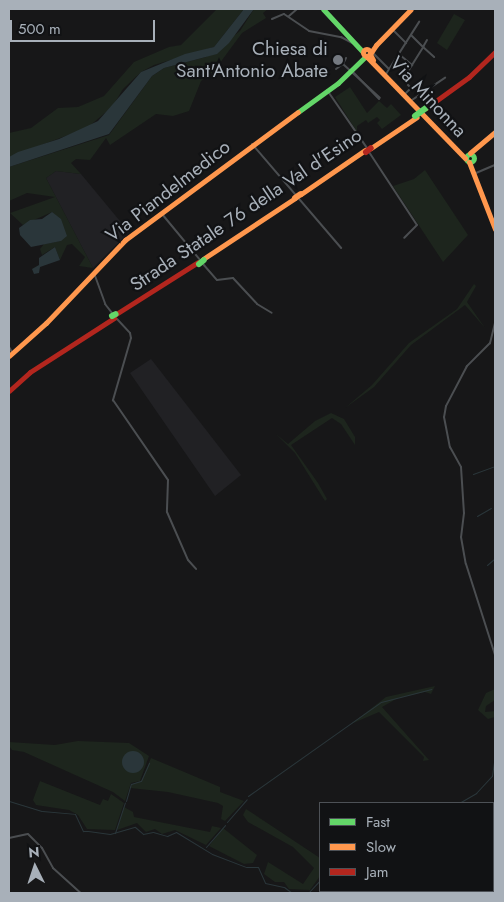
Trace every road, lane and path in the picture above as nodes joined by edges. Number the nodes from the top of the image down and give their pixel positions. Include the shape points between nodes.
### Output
1 (297, 9) edge
2 (323, 9) edge
3 (411, 9) edge
4 (289, 16) junction
5 (272, 19) dead end
6 (419, 22) dead end
7 (392, 29) junction
8 (411, 35) junction
9 (427, 40) dead end
10 (406, 43) junction
11 (358, 46) junction
12 (423, 47) junction
13 (495, 52) edge
14 (368, 53) junction
15 (400, 54) junction
16 (495, 56) edge
17 (434, 57) dead end
18 (346, 58) dead end
19 (343, 64) junction
20 (412, 65) junction
21 (336, 69) dead end
22 (352, 71) junction
23 (388, 72) junction
24 (407, 73) dead end
25 (445, 78) dead end
26 (403, 80) dead end
27 (327, 90) junction
28 (405, 94) junction
29 (379, 99) dead end
30 (411, 101) junction
31 (427, 109) junction
32 (495, 132) edge
33 (252, 144) junction
34 (470, 156) junction
35 (495, 165) edge
36 (475, 171) junction
37 (162, 214) junction
38 (495, 229) edge
39 (404, 238) dead end
40 (341, 248) dead end
41 (94, 273) junction
42 (272, 313) dead end
43 (495, 323) edge
44 (10, 352) edge
45 (9, 389) edge
46 (196, 569) dead end
47 (495, 655) edge
48 (9, 838) edge
49 (81, 893) edge

1 - 4 street
2 - 11 main road, Via Minonna
3 - 7 main road, Via Minonna
4 - 5 street via 282,13
4 - 11 street via 309,32 341,38
6 - 8 street
7 - 10 street
7 - 14 main road, Via Minonna
8 - 10 street
8 - 12 street
9 - 12 street
10 - 15 street
11 - 14 main road, Via Minonna
12 - 17 street
12 - 20 street
13 - 31 main road, Strada Statale 76 della Val d'Esino
14 - 22 main road, Via Piandelmedico
14 - 23 main road, Via Minonna
15 - 20 street
15 - 23 street
16 - 31 main road, Strada Statale 76 della Val d'Esino
18 - 19 street
19 - 21 street
19 - 22 street
20 - 24 street
22 - 27 main road, Via Piandelmedico
22 - 29 street
23 - 28 main road, Via Minonna
25 - 30 street
26 - 28 street via 411,88
27 - 33 main road, Via Piandelmedico
27 - 39 street via 417,225
28 - 30 main road, Via Minonna
30 - 34 main road, Via Minonna
31 - 45 main road, Strada Statale 76 della Val d'Esino, bridge via 302,195 29,370
32 - 34 main road
33 - 37 main road, Via Piandelmedico
33 - 40 street
34 - 36 main road, Via Minonna
35 - 36 street
36 - 38 main road, Via Minonna
37 - 41 main road, Via Piandelmedico via 125,240
37 - 42 street via 217,280 233,278 257,304
41 - 44 main road, Via Piandelmedico
41 - 46 street via 104,304 130,333 113,400 168,480 167,512 188,560
43 - 47 street via 490,343 468,366 446,406 444,417 450,447 461,467 464,512 461,537 466,564
48 - 49 street via 28,834 42,848 53,868

